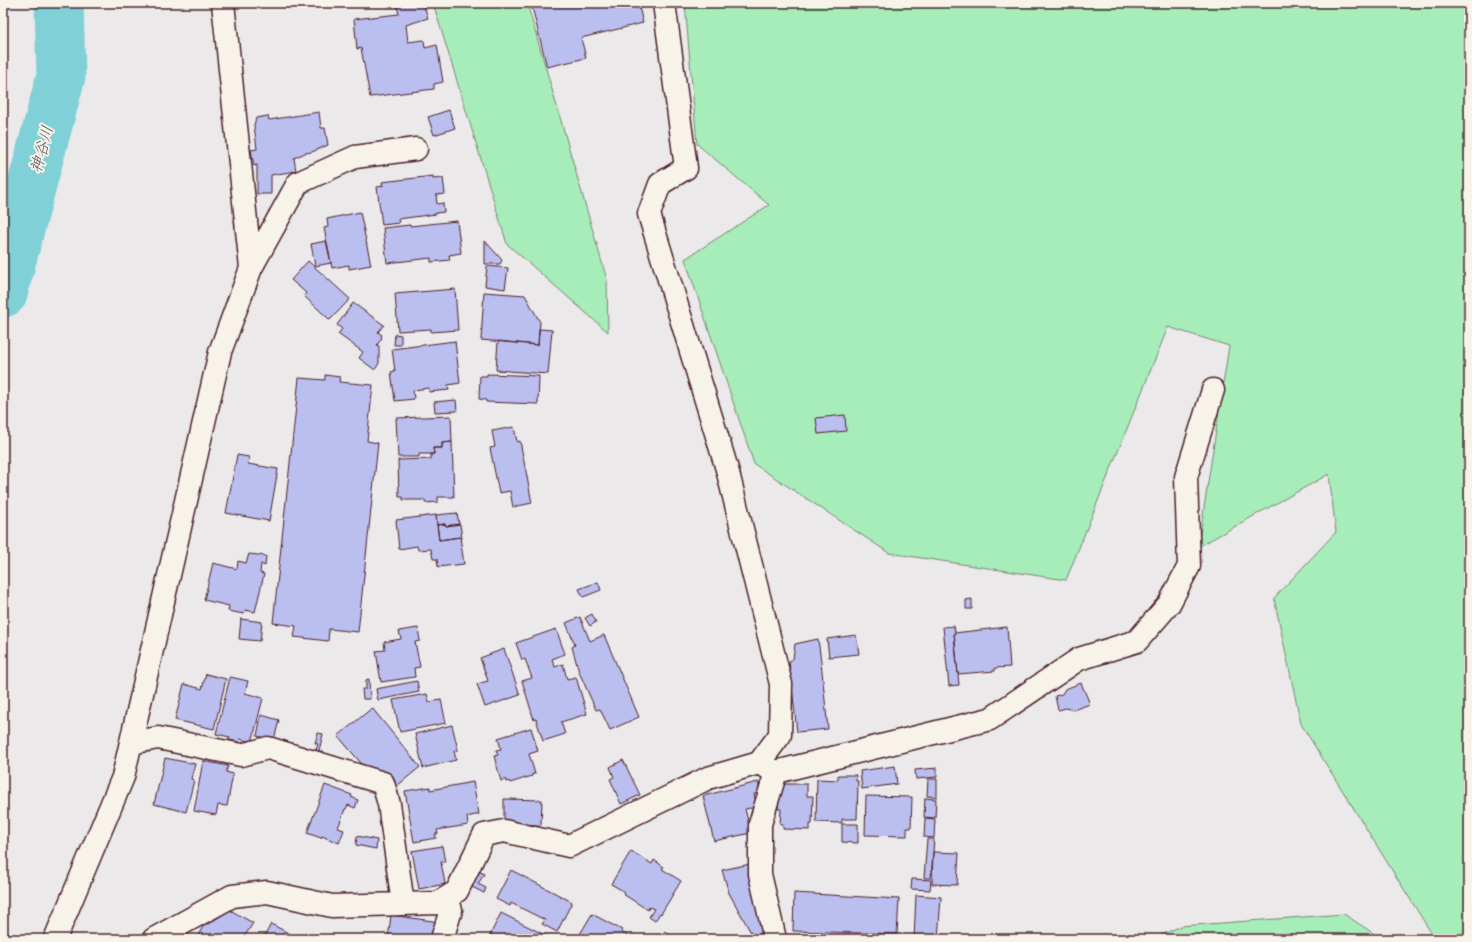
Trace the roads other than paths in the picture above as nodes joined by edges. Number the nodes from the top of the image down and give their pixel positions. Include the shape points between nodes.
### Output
1 (223, 3) edge
2 (664, 3) edge
3 (416, 149) dead end
4 (251, 268) junction
5 (1213, 390) dead end
6 (131, 743) junction
7 (768, 767) junction
8 (447, 898) junction
9 (403, 904) junction
10 (55, 939) edge
11 (154, 939) edge
12 (442, 939) edge
13 (775, 939) edge

1 - 4 street
2 - 7 street via 686,168 660,184 649,214 727,470 781,684 780,735
3 - 4 street via 355,157 298,183
4 - 6 street via 220,352
5 - 7 street via 1186,477 1189,566 1169,604 1137,641 1079,659 990,719
6 - 9 street via 158,738 241,755 268,748 383,783 389,804
6 - 10 street via 123,777
7 - 8 street via 708,778 569,846 504,831 484,835 457,891
7 - 13 street via 760,824 760,874
8 - 9 street via 438,903
8 - 12 street via 450,910
9 - 11 street via 332,906 267,892 232,896

